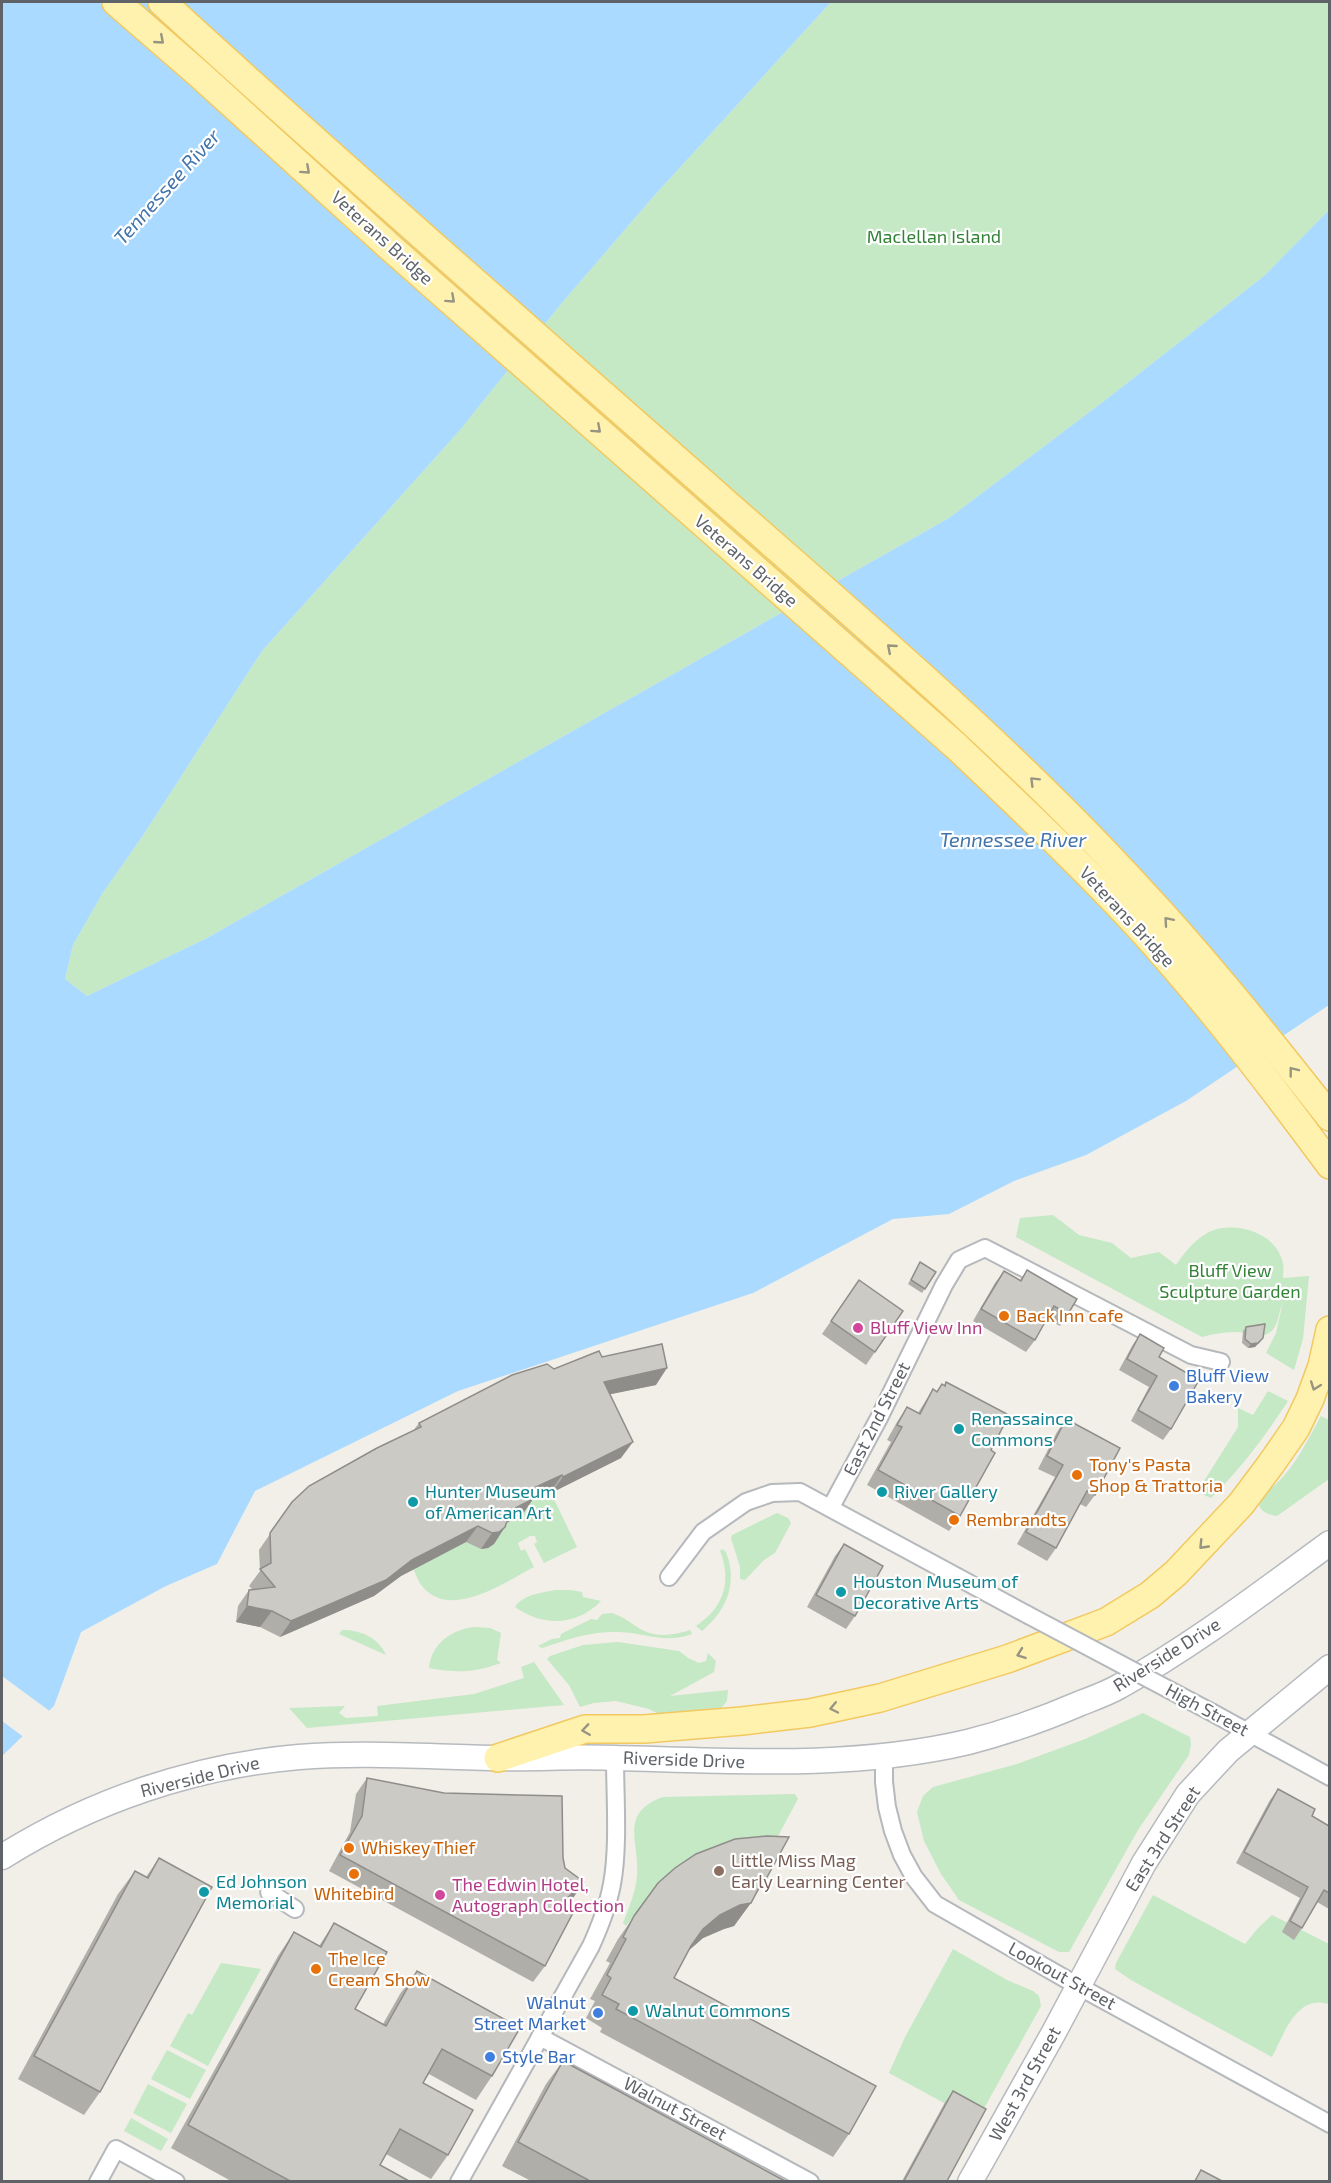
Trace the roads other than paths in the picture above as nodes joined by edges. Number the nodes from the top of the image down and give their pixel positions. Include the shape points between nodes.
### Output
1 (116, 2) edge
2 (162, 2) edge
3 (1329, 1117) edge
4 (1326, 1160) edge
5 (1329, 1185) edge
6 (1329, 1330) edge
7 (1221, 1362) dead end
8 (831, 1507) junction
9 (1329, 1544) edge
10 (669, 1577) dead end
11 (1329, 1667) edge
12 (1249, 1733) junction
13 (884, 1757) junction
14 (498, 1758) junction
15 (615, 1758) junction
16 (1329, 1777) edge
17 (2, 1857) edge
18 (269, 1892) dead end
19 (295, 1909) dead end
20 (1078, 1986) junction
21 (540, 2037) junction
22 (1329, 2124) edge
23 (98, 2181) edge
24 (176, 2181) edge
25 (459, 2181) edge
26 (810, 2181) edge
27 (970, 2181) edge

1 -> 4 main road, Veterans Bridge via 1032,817 1183,977 1257,1066
3 -> 2 main road, Veterans Bridge via 1246,1011 1142,892 1033,779 903,658 305,133
4 - 5 main road
6 -> 14 main road via 1322,1366 1296,1428 1241,1504 1176,1573 1150,1595 1106,1622 1007,1659 880,1698 810,1713 644,1729 585,1729
7 - 8 street, East 2nd Street via 1191,1355 985,1248 959,1260 944,1285
8 - 10 street, High Street via 800,1492 772,1492 746,1502 703,1532
8 - 12 street, High Street, bridge
9 - 13 main road, Riverside Drive via 1216,1626 1117,1688 1029,1724 967,1742
11 - 12 main road, East 3rd Street
12 - 16 street, High Street
12 - 20 main road, East 3rd Street via 1188,1794 1144,1863
13 - 15 main road, Riverside Drive via 741,1763
13 - 20 street, Lookout Street via 887,1807 893,1831 914,1877 935,1904
14 - 15 main road, Riverside Drive
14 - 17 main road, Riverside Drive via 346,1755 232,1766 98,1806
15 - 21 street via 615,1859 607,1906 591,1946
18 - 19 street
20 - 22 street, Lookout Street
20 - 27 main road, West 3rd Street
21 - 25 street
21 - 26 street, Walnut Street
23 - 24 street via 116,2149

